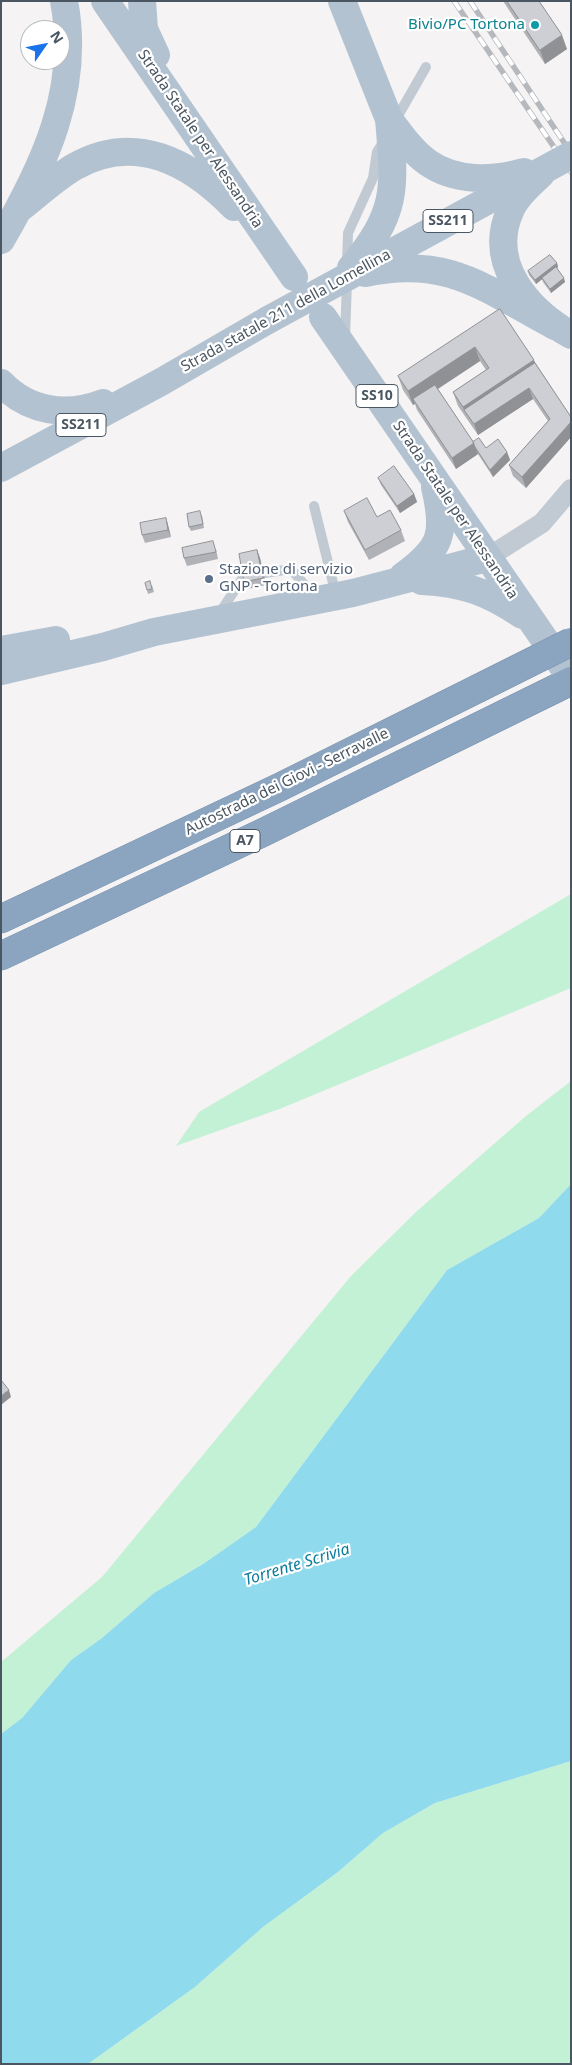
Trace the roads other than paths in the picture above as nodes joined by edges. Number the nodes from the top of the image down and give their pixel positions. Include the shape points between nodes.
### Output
1 (64, 1) edge
2 (105, 1) edge
3 (142, 1) edge
4 (342, 1) edge
5 (426, 67) dead end
6 (389, 119) junction
7 (197, 134) junction
8 (561, 160) edge
9 (19, 209) junction
10 (1, 240) edge
11 (275, 250) junction
12 (294, 277) dead end
13 (344, 277) junction
14 (322, 318) dead end
15 (563, 330) edge
16 (345, 350) junction
17 (161, 382) junction
18 (1, 384) edge
19 (1, 468) edge
20 (432, 474) junction
21 (571, 490) edge
22 (314, 506) dead end
23 (487, 558) junction
24 (265, 573) dead end
25 (242, 579) edge
26 (398, 580) junction
27 (327, 598) junction
28 (215, 620) junction
29 (530, 620) junction
30 (154, 632) junction
31 (571, 642) edge
32 (1, 650) edge
33 (1, 671) edge
34 (571, 680) edge
35 (1, 919) edge
36 (1, 956) edge

1 - 9 main road via 69,61 64,99 53,136
2 - 7 main road, Strada Statale per Alessandria
3 - 7 main road via 144,29
4 - 6 main road
5 - 16 lane via 377,152 373,178 348,233
6 - 8 main road, bridge via 427,162 451,173 485,178 516,174
6 - 13 main road, bridge via 393,193 369,246
7 - 11 main road, Strada Statale per Alessandria
8 - 13 main road, Strada statale 211 della Lomellina / SS211, bridge
8 - 15 main road, bridge via 524,190 511,207 502,244 510,276 523,295
9 - 10 main road
9 - 11 main road via 74,167 123,152 145,153 190,169 219,192
11 - 12 main road, Strada Statale per Alessandria
13 - 15 main road, bridge via 385,268 433,269 458,275
13 - 17 main road, Strada statale 211 della Lomellina / SS211, bridge
14 - 16 main road, Strada Statale per Alessandria / SS10
16 - 20 main road, Strada Statale per Alessandria / SS10
17 - 18 main road via 99,404 54,411 31,405 12,395
17 - 19 main road, Strada statale 211 della Lomellina / SS211
20 - 23 main road, Strada Statale per Alessandria
20 - 26 main road via 441,520 440,534 429,556
21 - 23 street via 542,523
22 - 27 lane
23 - 26 main road
23 - 29 main road, Strada Statale per Alessandria
24 - 27 lane via 292,569
25 - 28 lane
26 - 27 main road
26 - 29 main road via 469,587 492,596
27 - 28 main road
28 - 30 main road
29 - 34 main road, Strada Statale per Alessandria
30 - 32 main road via 74,636
30 - 33 main road
31 - 35 highway, Autostrada dei Giovi - Serravalle / A7, bridge via 280,787
34 - 36 highway, A7

